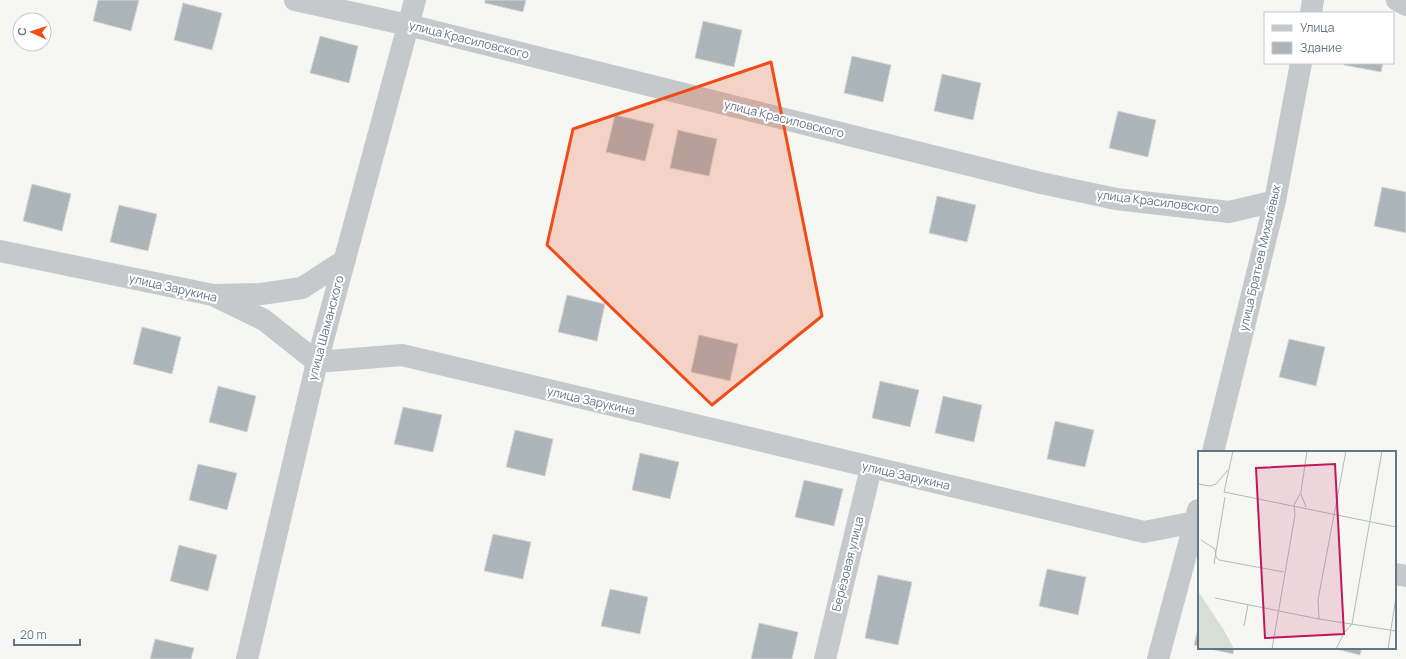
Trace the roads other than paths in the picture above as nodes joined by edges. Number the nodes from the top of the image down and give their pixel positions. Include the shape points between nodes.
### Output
1 (295, 0) edge
2 (415, 0) edge
3 (1313, 0) edge
4 (1397, 0) edge
5 (1406, 5) edge
6 (1310, 12) edge
7 (408, 25) junction
8 (1301, 64) edge
9 (1275, 201) junction
10 (0, 251) edge
11 (345, 260) junction
12 (213, 295) junction
13 (317, 362) junction
14 (1213, 451) edge
15 (871, 468) junction
16 (1198, 517) edge
17 (1396, 574) edge
18 (1406, 576) edge
19 (247, 659) edge
20 (824, 659) edge
21 (1158, 659) edge

1 - 7 street, улица Красиловского
2 - 7 street, улица Шаманского
3 - 6 street
4 - 5 street
7 - 9 street, улица Красиловского via 1041,183 1116,199 1229,212
7 - 11 street, улица Шаманского
8 - 9 street, улица Братьев Михалёвых
9 - 14 street, улица Братьев Михалёвых
10 - 12 street, улица Зарукина
11 - 12 street via 302,288 261,294
11 - 13 street, улица Шаманского
12 - 13 street, улица Зарукина via 264,320
13 - 15 street, улица Зарукина via 402,356
13 - 19 street, улица Шаманского
15 - 16 street, улица Зарукина via 1144,532
15 - 20 street, Берёзовая улица
16 - 21 street
17 - 18 street

